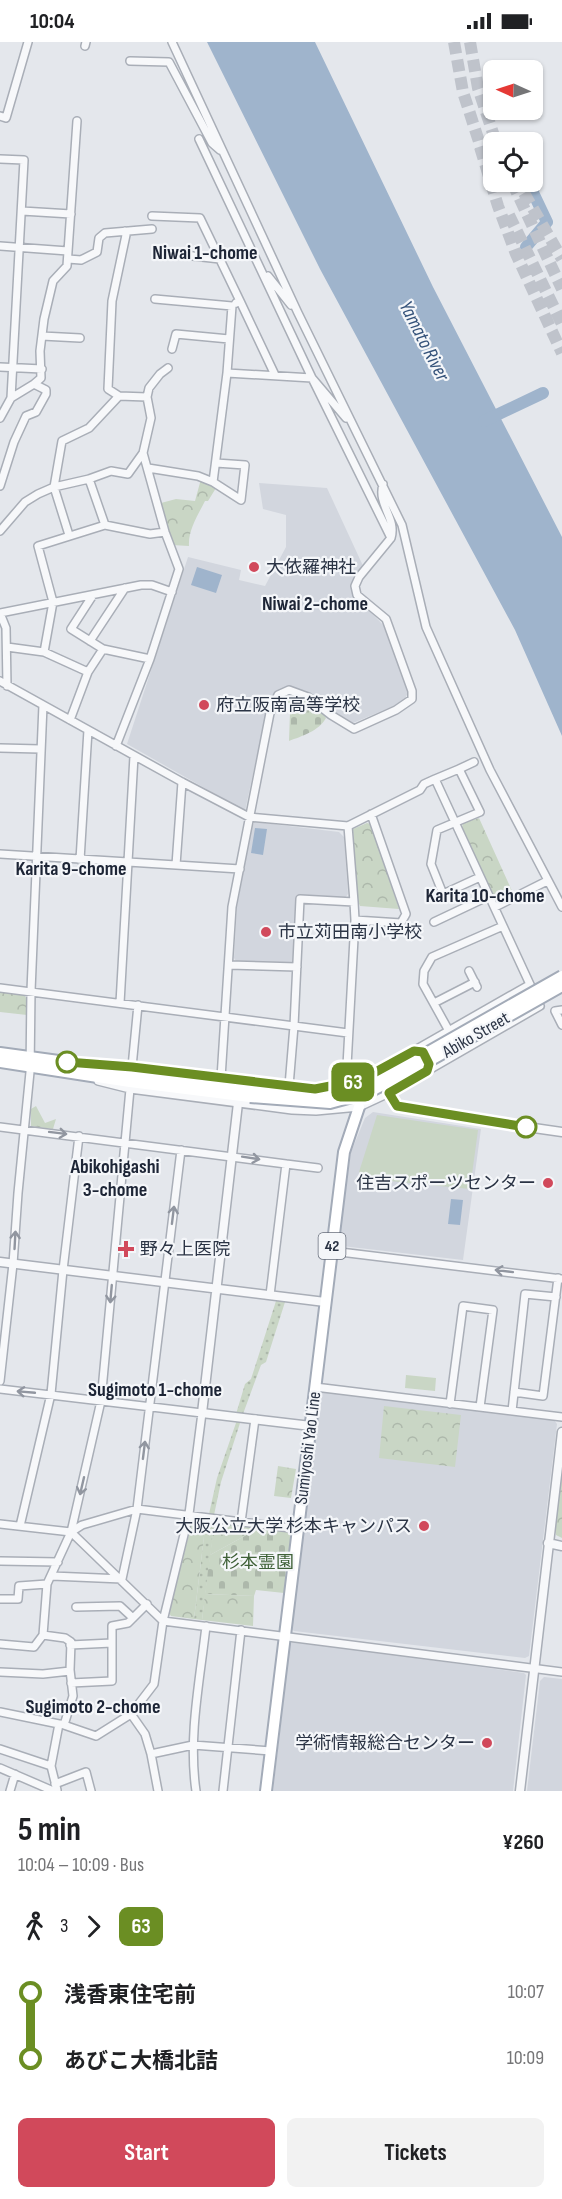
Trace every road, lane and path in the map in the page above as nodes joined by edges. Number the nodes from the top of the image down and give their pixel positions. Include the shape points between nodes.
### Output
1 (28, 42) edge
2 (172, 42) edge
3 (130, 61) dead end
4 (0, 116) edge
5 (77, 121) dead end
6 (199, 139) dead end
7 (221, 150) junction
8 (0, 159) edge
9 (22, 211) junction
10 (70, 214) junction
11 (152, 216) dead end
12 (152, 229) dead end
13 (125, 231) junction
14 (0, 246) edge
15 (20, 248) junction
16 (158, 252) dead end
17 (68, 255) junction
18 (220, 259) junction
19 (260, 267) junction
20 (155, 299) dead end
21 (240, 300) junction
22 (232, 306) junction
23 (298, 313) junction
24 (42, 336) junction
25 (81, 338) dead end
26 (229, 339) junction
27 (172, 349) dead end
28 (0, 367) edge
29 (13, 367) junction
30 (168, 368) dead end
31 (42, 369) junction
32 (227, 373) junction
33 (274, 375) junction
34 (312, 378) junction
35 (34, 384) junction
36 (119, 396) junction
37 (147, 397) junction
38 (11, 398) junction
39 (0, 418) edge
40 (353, 426) junction
41 (143, 453) junction
42 (216, 463) junction
43 (148, 468) junction
44 (89, 478) junction
45 (213, 482) junction
46 (383, 483) junction
47 (0, 486) edge
48 (54, 487) junction
49 (105, 525) junction
50 (0, 531) edge
51 (165, 532) junction
52 (69, 535) junction
53 (391, 538) junction
54 (125, 588) junction
55 (172, 592) junction
56 (93, 595) junction
57 (53, 602) junction
58 (0, 613) edge
59 (90, 641) junction
60 (7, 647) junction
61 (103, 649) junction
62 (44, 652) junction
63 (150, 659) junction
64 (88, 672) junction
65 (0, 681) edge
66 (7, 686) junction
67 (43, 705) junction
68 (70, 720) junction
69 (88, 730) junction
70 (117, 746) junction
71 (0, 748) edge
72 (40, 749) junction
73 (134, 756) junction
74 (474, 762) dead end
75 (459, 769) junction
76 (435, 779) junction
77 (182, 782) junction
78 (371, 814) junction
79 (249, 817) junction
80 (454, 823) junction
81 (348, 826) junction
82 (0, 854) edge
83 (36, 856) junction
84 (80, 860) junction
85 (128, 862) junction
86 (176, 865) junction
87 (240, 869) junction
88 (480, 877) junction
89 (547, 881) junction
90 (489, 896) junction
91 (354, 902) junction
92 (495, 907) junction
93 (562, 908) edge
94 (355, 920) junction
95 (439, 921) dead end
96 (502, 926) junction
97 (229, 965) junction
98 (297, 967) junction
99 (469, 971) dead end
100 (562, 976) edge
101 (529, 986) junction
102 (562, 986) edge
103 (0, 987) edge
104 (31, 992) junction
105 (120, 1003) junction
106 (434, 1003) junction
107 (138, 1005) junction
108 (562, 1010) edge
109 (225, 1016) junction
110 (562, 1025) edge
111 (294, 1026) junction
112 (449, 1031) junction
113 (348, 1033) junction
114 (414, 1051) junction
115 (0, 1053) edge
116 (30, 1061) junction
117 (0, 1062) edge
118 (66, 1062) junction
119 (132, 1067) junction
120 (58, 1070) junction
121 (427, 1071) junction
122 (368, 1077) junction
123 (221, 1078) junction
124 (346, 1084) junction
125 (289, 1086) junction
126 (130, 1089) junction
127 (315, 1089) junction
128 (250, 1093) junction
129 (389, 1093) junction
130 (238, 1103) junction
131 (359, 1107) junction
132 (316, 1111) junction
133 (0, 1127) edge
134 (527, 1127) joint
135 (24, 1129) junction
136 (562, 1132) edge
137 (79, 1136) junction
138 (126, 1143) junction
139 (181, 1150) junction
140 (233, 1156) junction
141 (286, 1164) junction
142 (318, 1168) dead end
143 (332, 1251) junction
144 (0, 1262) edge
145 (13, 1264) junction
146 (63, 1270) junction
147 (113, 1275) junction
148 (560, 1278) edge
149 (164, 1282) junction
150 (217, 1289) junction
151 (270, 1295) junction
152 (556, 1296) junction
153 (325, 1302) junction
154 (0, 1381) edge
155 (315, 1387) junction
156 (0, 1389) edge
157 (514, 1392) junction
158 (51, 1394) junction
159 (101, 1401) junction
160 (450, 1404) junction
161 (149, 1407) junction
162 (480, 1407) junction
163 (512, 1411) junction
164 (202, 1413) junction
165 (562, 1417) edge
166 (255, 1419) junction
167 (311, 1425) junction
168 (562, 1432) edge
169 (137, 1509) junction
170 (189, 1514) junction
171 (241, 1521) junction
172 (0, 1524) edge
173 (20, 1526) junction
174 (298, 1529) junction
175 (71, 1533) junction
176 (548, 1543) junction
177 (562, 1546) edge
178 (0, 1561) edge
179 (58, 1562) junction
180 (52, 1576) junction
181 (122, 1579) junction
182 (47, 1584) junction
183 (0, 1599) edge
184 (147, 1604) junction
185 (76, 1607) dead end
186 (133, 1618) junction
187 (163, 1621) junction
188 (206, 1626) junction
189 (241, 1630) junction
190 (43, 1635) junction
191 (285, 1636) junction
192 (112, 1643) junction
193 (0, 1644) edge
194 (70, 1645) junction
195 (534, 1668) junction
196 (70, 1671) junction
197 (0, 1672) edge
198 (562, 1672) edge
199 (71, 1683) junction
200 (0, 1712) edge
201 (131, 1714) junction
202 (62, 1724) junction
203 (193, 1744) junction
204 (229, 1747) junction
205 (0, 1749) edge
206 (271, 1751) junction
207 (151, 1754) junction
208 (51, 1766) junction
209 (0, 1768) edge
210 (15, 1774) junction
211 (56, 1788) edge
212 (10, 1791) edge
213 (91, 1791) edge
214 (158, 1791) edge
215 (196, 1791) edge
216 (223, 1791) edge
217 (266, 1791) edge
218 (520, 1791) edge

1 - 4 street via 6,118
2 - 7 street
3 - 7 street via 169,62 212,143
5 - 10 street
6 - 19 street
7 - 23 street
8 - 9 street via 24,160
9 - 10 street
9 - 15 street
10 - 17 street
11 - 18 street via 200,218
12 - 13 street
13 - 17 street via 105,233 99,238 97,252 81,260
13 - 36 street via 109,332 108,388
14 - 15 street
15 - 17 street
15 - 29 street
16 - 18 street
17 - 24 street via 67,266 53,281
18 - 21 street
19 - 23 street
19 - 34 street
20 - 22 street
21 - 22 street
21 - 33 street
22 - 26 street
23 - 40 street
24 - 25 street
24 - 31 street
26 - 27 street via 176,334
26 - 32 street
28 - 29 street
29 - 31 street
29 - 38 street
30 - 37 street via 149,387
31 - 35 street via 41,378
32 - 33 street
32 - 42 street
33 - 34 street
34 - 40 street
34 - 53 street
35 - 38 street
35 - 47 street via 46,390 46,394 36,412 26,416
36 - 37 street
36 - 48 street via 89,428 62,441
37 - 41 street via 151,418
38 - 39 street
40 - 46 street
41 - 43 street
41 - 44 street via 128,474 111,471
42 - 45 street
42 - 45 street via 245,465 241,500
43 - 45 street
43 - 51 street
44 - 48 street
44 - 49 street
46 - 53 street via 380,493 394,530
46 - 89 street via 402,525 426,627 490,770
48 - 50 street via 25,502
48 - 52 street
49 - 51 street via 150,534
49 - 52 street
51 - 55 street via 179,569
52 - 57 street via 38,546
53 - 79 street via 355,586 357,595 386,619 412,699 354,729 308,697 289,690 278,695 270,713
54 - 55 street via 152,585
54 - 56 street
54 - 59 street
55 - 63 street
56 - 57 street
56 - 59 street via 70,628
57 - 58 street
57 - 62 street
58 - 60 street
59 - 61 street
60 - 62 street
60 - 66 street
61 - 63 street
61 - 64 street
62 - 64 street
63 - 70 street
64 - 68 street
65 - 66 street
66 - 67 street
67 - 68 street
67 - 72 street
68 - 69 street
69 - 70 street
69 - 84 street
70 - 73 street
71 - 72 street
72 - 83 street
73 - 77 street
73 - 85 street
74 - 75 street
75 - 76 street
75 - 80 street via 480,812
76 - 78 street
76 - 80 street
77 - 79 street
77 - 86 street
78 - 81 street
78 - 94 street via 406,914 401,924
79 - 81 street
79 - 87 street
80 - 88 street
80 - 88 street via 437,830 431,864 443,894
81 - 91 street
82 - 83 street
83 - 84 street
83 - 104 street
84 - 85 street
85 - 86 street
85 - 105 street
86 - 87 street
87 - 97 street via 232,907
88 - 90 street
89 - 92 street
89 - 93 street
90 - 92 street
90 - 95 street
91 - 94 street
91 - 98 street via 300,899
92 - 96 street
94 - 113 street
96 - 101 street
96 - 106 street via 432,957 424,971 423,984
97 - 98 street
97 - 109 street
98 - 111 street
99 - 106 street via 476,984
100 - 128 main road, Abiko Street, bridge via 370,1082 330,1093
101 - 112 street
101 - 121 street via 540,1006
102 - 128 main road, Abiko Street, bridge via 380,1088 354,1098 330,1103
103 - 104 street
104 - 105 street
104 - 116 street
105 - 107 street
106 - 112 street
107 - 109 street
107 - 119 street
108 - 110 street via 555,1011
109 - 111 street
109 - 123 street
111 - 113 street
111 - 125 street
112 - 114 street
113 - 124 street
114 - 121 street via 423,1052 429,1064
114 - 122 street
115 - 116 main road, Abiko Street
116 - 117 main road, Abiko Street
116 - 118 main road, Abiko Street
116 - 120 main road, Abiko Street
116 - 135 street
118 - 119 street
118 - 128 main road, Abiko Street
119 - 123 street
120 - 126 street
120 - 128 main road, Abiko Street
121 - 129 street
122 - 124 street
122 - 131 street
123 - 125 street
124 - 127 street
125 - 127 street
126 - 130 street
126 - 138 street
127 - 132 street via 311,1104
129 - 131 street
129 - 134 street via 400,1108
130 - 132 street
130 - 140 street
131 - 132 street
131 - 143 main road, Sumiyoshi Yao Line / 42 via 344,1152
133 - 135 street
134 - 136 street
135 -> 137 street
145 -> 135 street
137 - 138 street
137 - 146 street
138 - 139 street
138 - 147 street
139 - 140 street
149 -> 139 street
140 -> 141 street
140 - 150 street
141 - 142 street
141 - 151 street
148 -> 143 street
143 - 153 main road, Sumiyoshi Yao Line / 42
144 - 145 street
145 - 146 street
145 - 154 street
146 - 147 street
146 - 158 street
147 - 149 street
147 -> 159 street
148 - 152 street
149 - 150 street
149 - 161 street
150 - 151 street
150 - 164 street
151 - 153 street
152 - 157 street via 525,1294
152 - 157 street via 543,1396
153 - 155 main road, Sumiyoshi Yao Line / 42
155 - 160 street
155 - 167 main road, Sumiyoshi Yao Line / 42
158 -> 156 street
157 - 163 street
158 - 159 street
158 - 173 street
159 - 161 street
159 -> 175 street
160 - 162 street
160 - 162 street via 462,1306 493,1310
161 - 164 street
169 -> 161 street
162 - 163 street
163 - 165 street
164 - 166 street
164 - 170 street
166 - 167 street
166 - 171 street
167 - 174 main road, Sumiyoshi Yao Line / 42
168 - 176 street
169 - 170 street
169 - 175 street via 82,1525
169 - 181 street
170 - 171 street
170 - 187 street
171 - 174 street
172 - 173 street
173 - 175 street
174 - 191 main road, Sumiyoshi Yao Line / 42
175 - 179 street
175 - 181 street
176 - 177 street
176 - 195 street
178 - 179 street
179 - 180 street
180 - 181 street
180 - 182 street
181 - 184 street
182 - 183 street via 19,1586 18,1599
182 - 190 street
184 - 186 street
184 - 187 street
185 - 186 street via 120,1606
186 - 192 street via 112,1626
187 - 188 street
187 - 201 street via 154,1684
188 - 189 street
188 - 203 street
189 - 191 street
189 - 204 street
190 - 193 street via 34,1647
190 - 194 street via 65,1638
191 - 195 street
191 - 206 main road, Sumiyoshi Yao Line / 42
192 - 194 street
192 - 199 street via 112,1682
194 - 196 street
195 - 198 street
195 - 218 street
196 - 197 street
196 - 199 street
199 - 202 street via 73,1696
200 - 202 street
201 - 202 street via 96,1736
201 - 207 street via 145,1734
202 - 208 street
203 - 204 street
203 - 207 street
203 - 215 street
204 - 206 street
204 - 216 street
205 - 208 street
206 - 217 main road, Sumiyoshi Yao Line / 42
207 - 214 street
208 - 211 street
209 - 210 street
210 - 211 street via 51,1790
210 - 212 street
211 - 213 street via 86,1772

